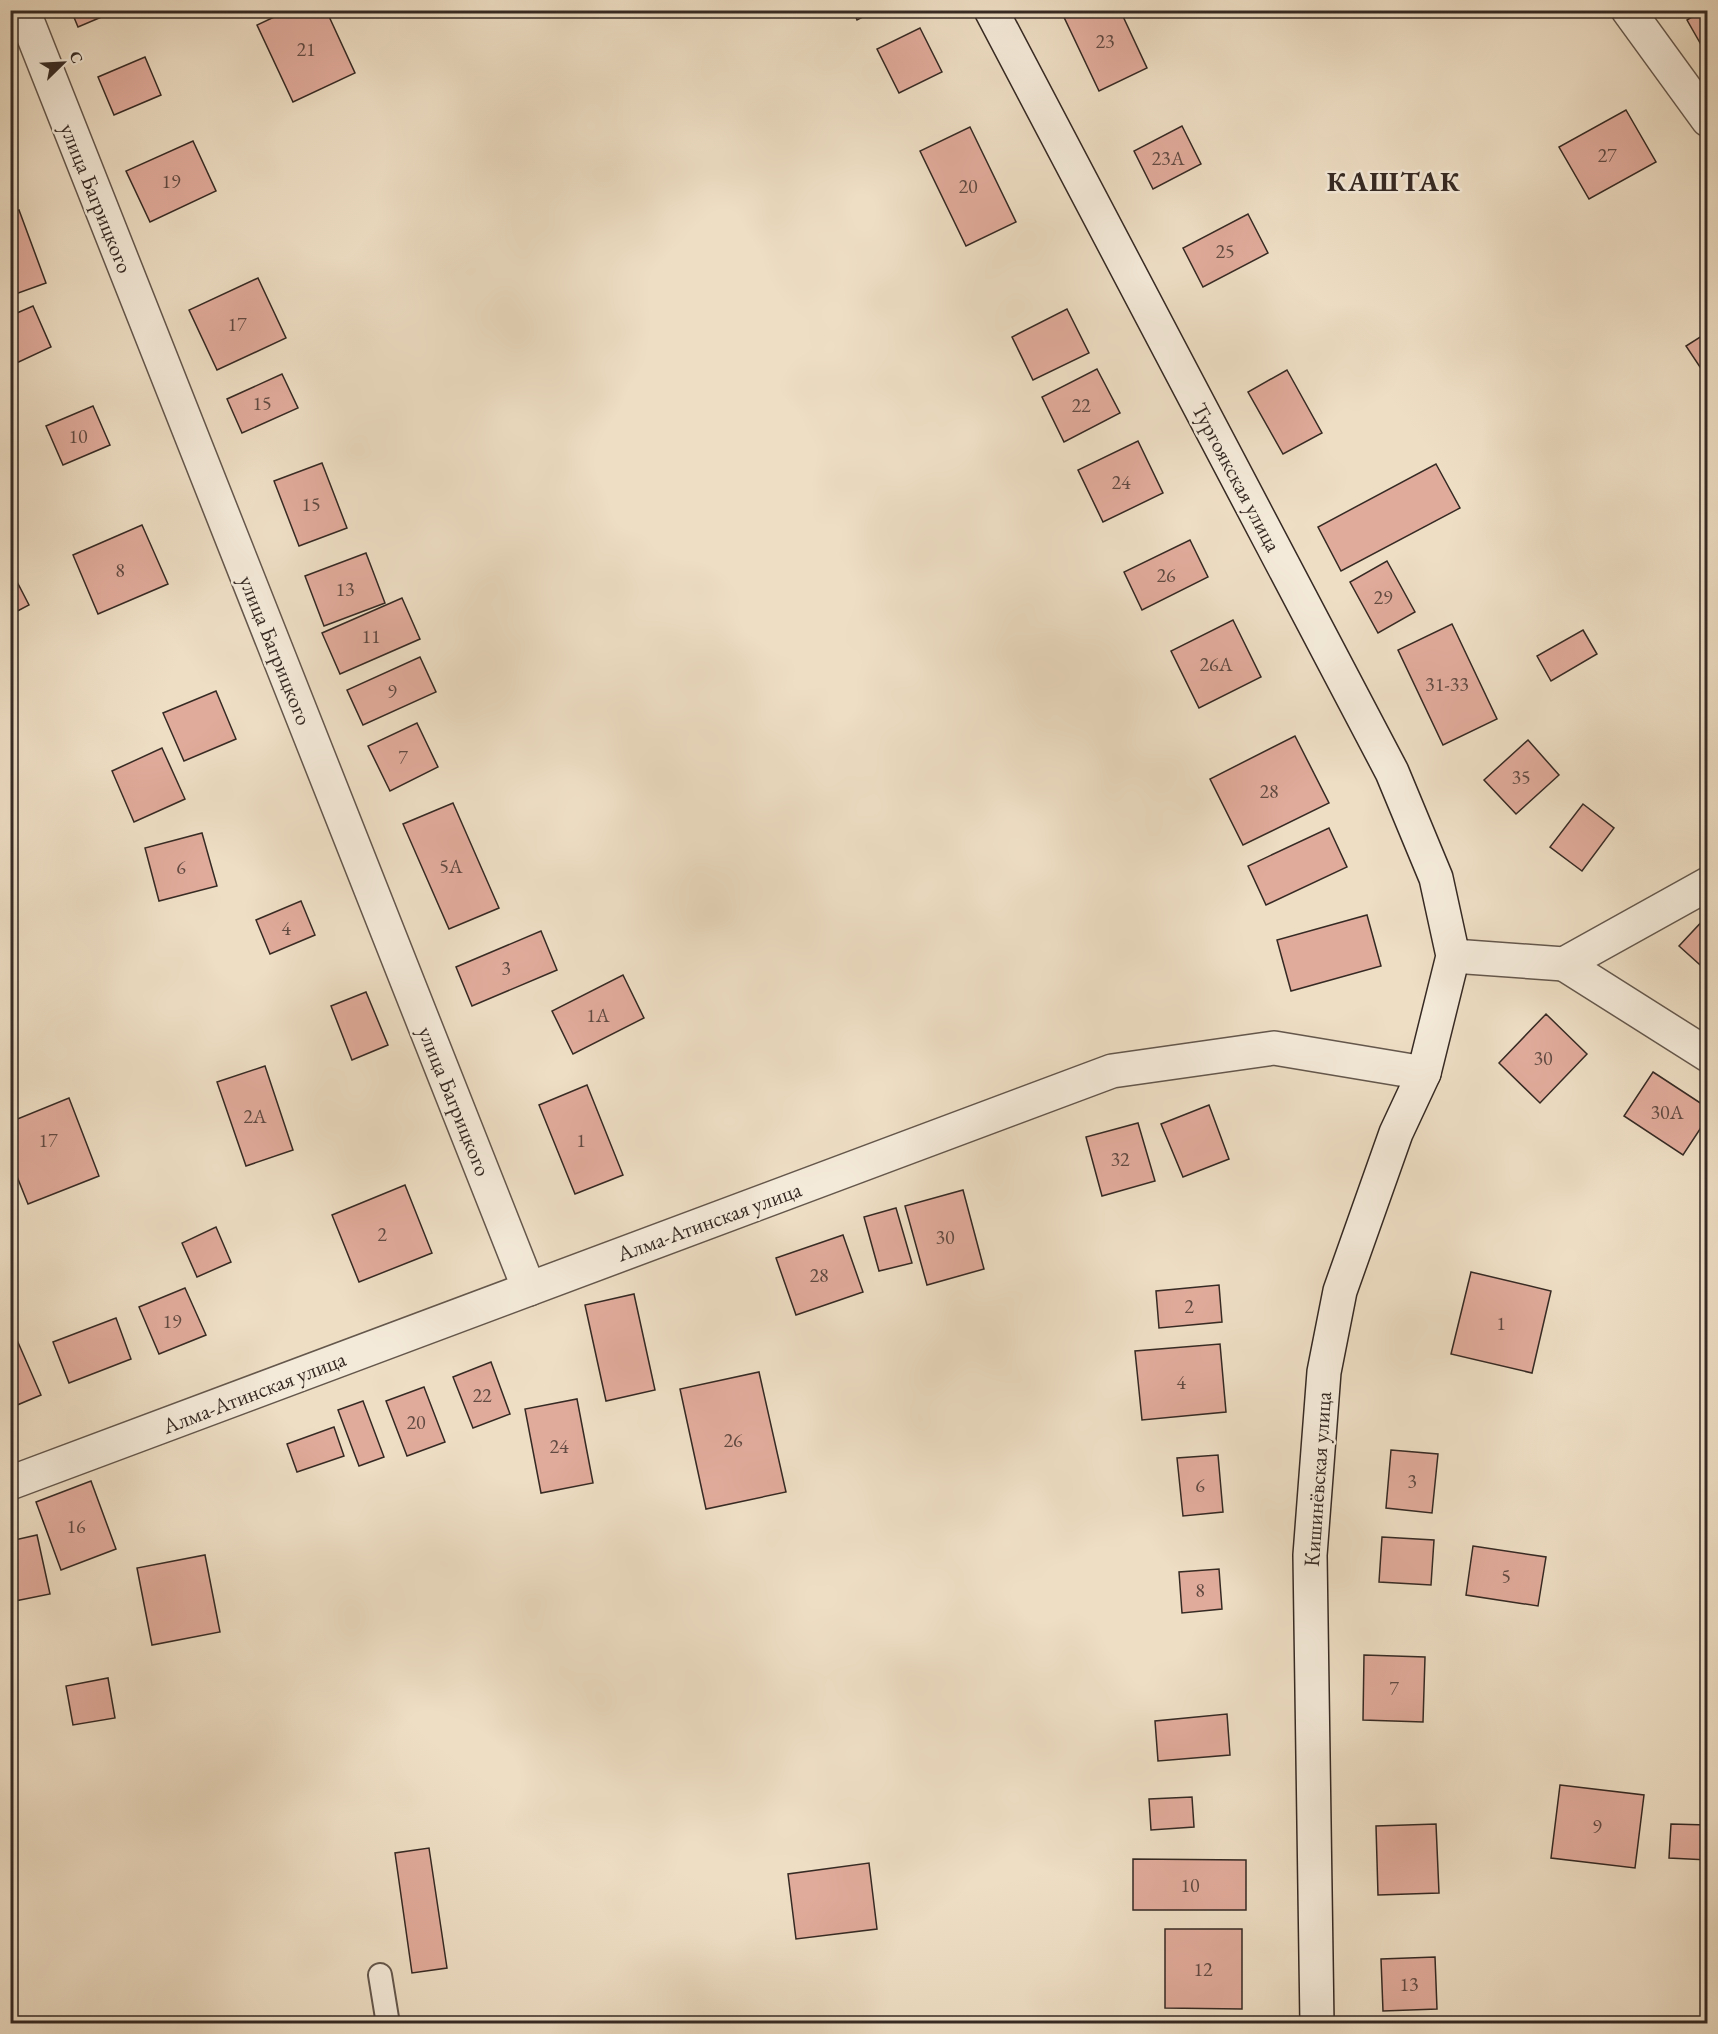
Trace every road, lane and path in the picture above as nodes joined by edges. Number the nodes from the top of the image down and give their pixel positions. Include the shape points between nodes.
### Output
1 (23, 10) edge
2 (991, 10) edge
3 (1628, 10) edge
4 (1707, 120) edge
5 (1707, 884) edge
6 (1453, 956) junction
7 (1564, 964) junction
8 (1707, 1055) edge
9 (1424, 1073) junction
10 (529, 1288) junction
11 (10, 1483) edge
12 (380, 1975) dead end
13 (388, 2024) edge
14 (1317, 2024) edge

1 - 10 street, улица Багрицкого
2 - 6 street, Тургоякская улица via 1392,772 1436,879
3 - 4 street
5 - 7 street
6 - 7 street
6 - 9 street, Кишинёвская улица
7 - 8 street
9 - 10 street, Алма-Атинская улица via 1274,1048 1112,1071
9 - 14 street, Кишинёвская улица via 1396,1133 1340,1292 1324,1372 1310,1555
10 - 11 street, Алма-Атинская улица
12 - 13 lane

